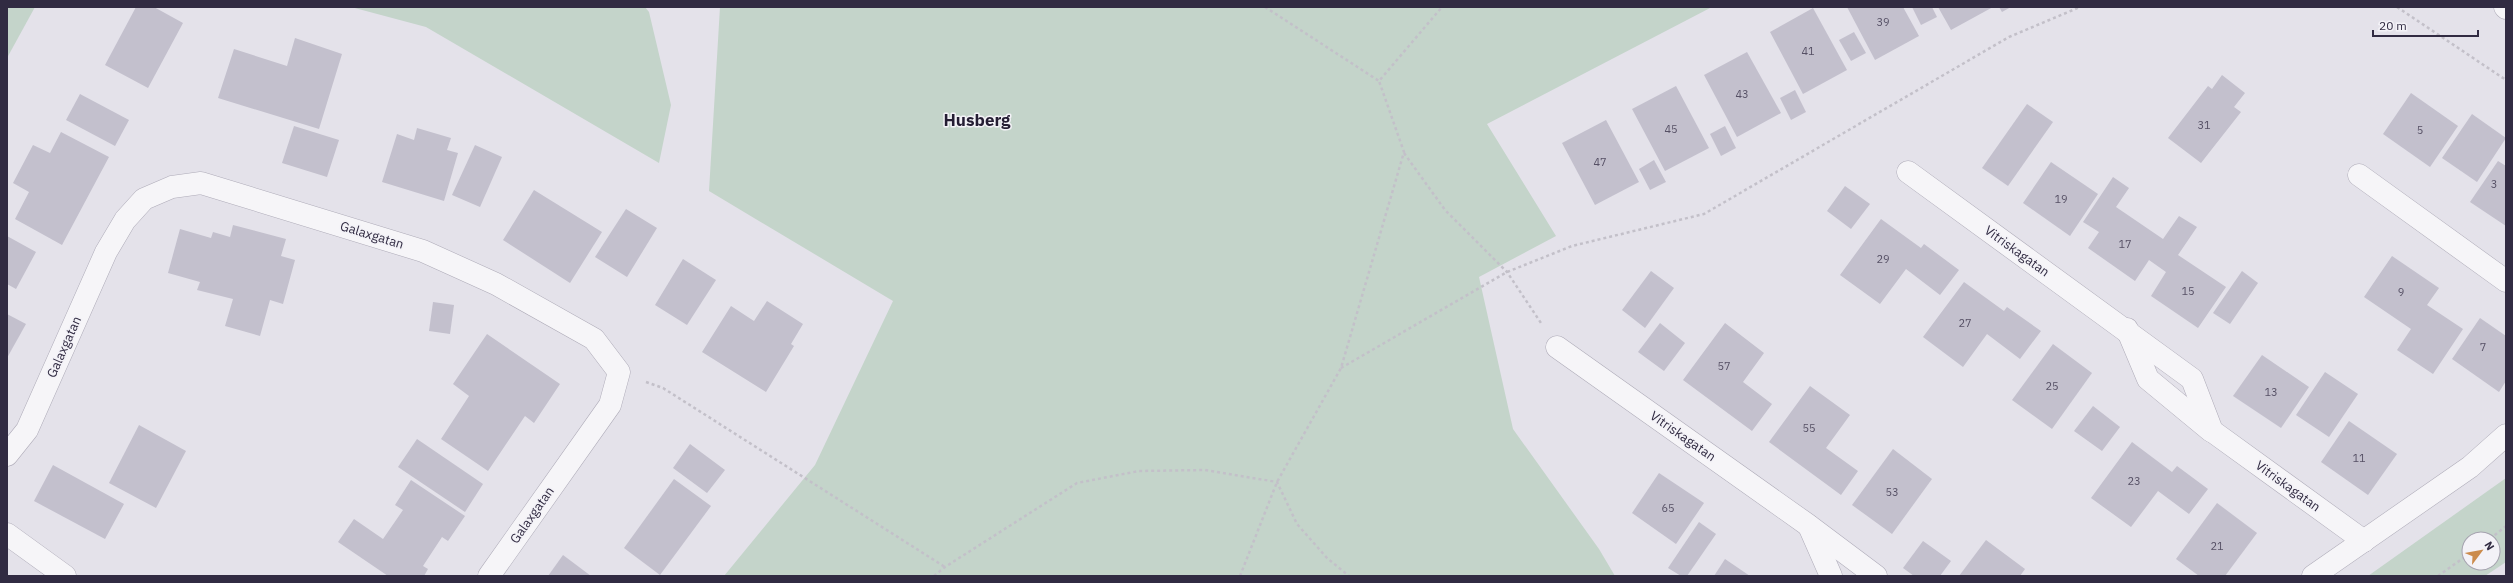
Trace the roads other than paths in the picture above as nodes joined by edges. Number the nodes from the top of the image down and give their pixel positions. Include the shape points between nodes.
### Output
1 (1908, 172) dead end
2 (2359, 175) dead end
3 (2506, 281) edge
4 (1557, 346) road end
5 (2506, 435) edge
6 (7, 455) edge
7 (1808, 525) junction
8 (7, 534) edge
9 (2364, 541) junction
10 (65, 576) edge
11 (489, 576) edge
12 (1831, 576) edge
13 (1876, 576) edge
14 (2313, 576) edge

1 - 9 street, Vitriskagatan via 2127,329 2192,379 2212,431
2 - 3 street
4 - 7 street, Vitriskagatan
5 - 9 street via 2470,467
6 - 11 street, Galaxgatan via 27,430 106,252 125,220 144,199 172,187 200,183 423,251 496,284 594,339 619,372 610,405
7 - 12 street
7 - 13 street, Vitriskagatan
8 - 10 street
9 - 14 street

